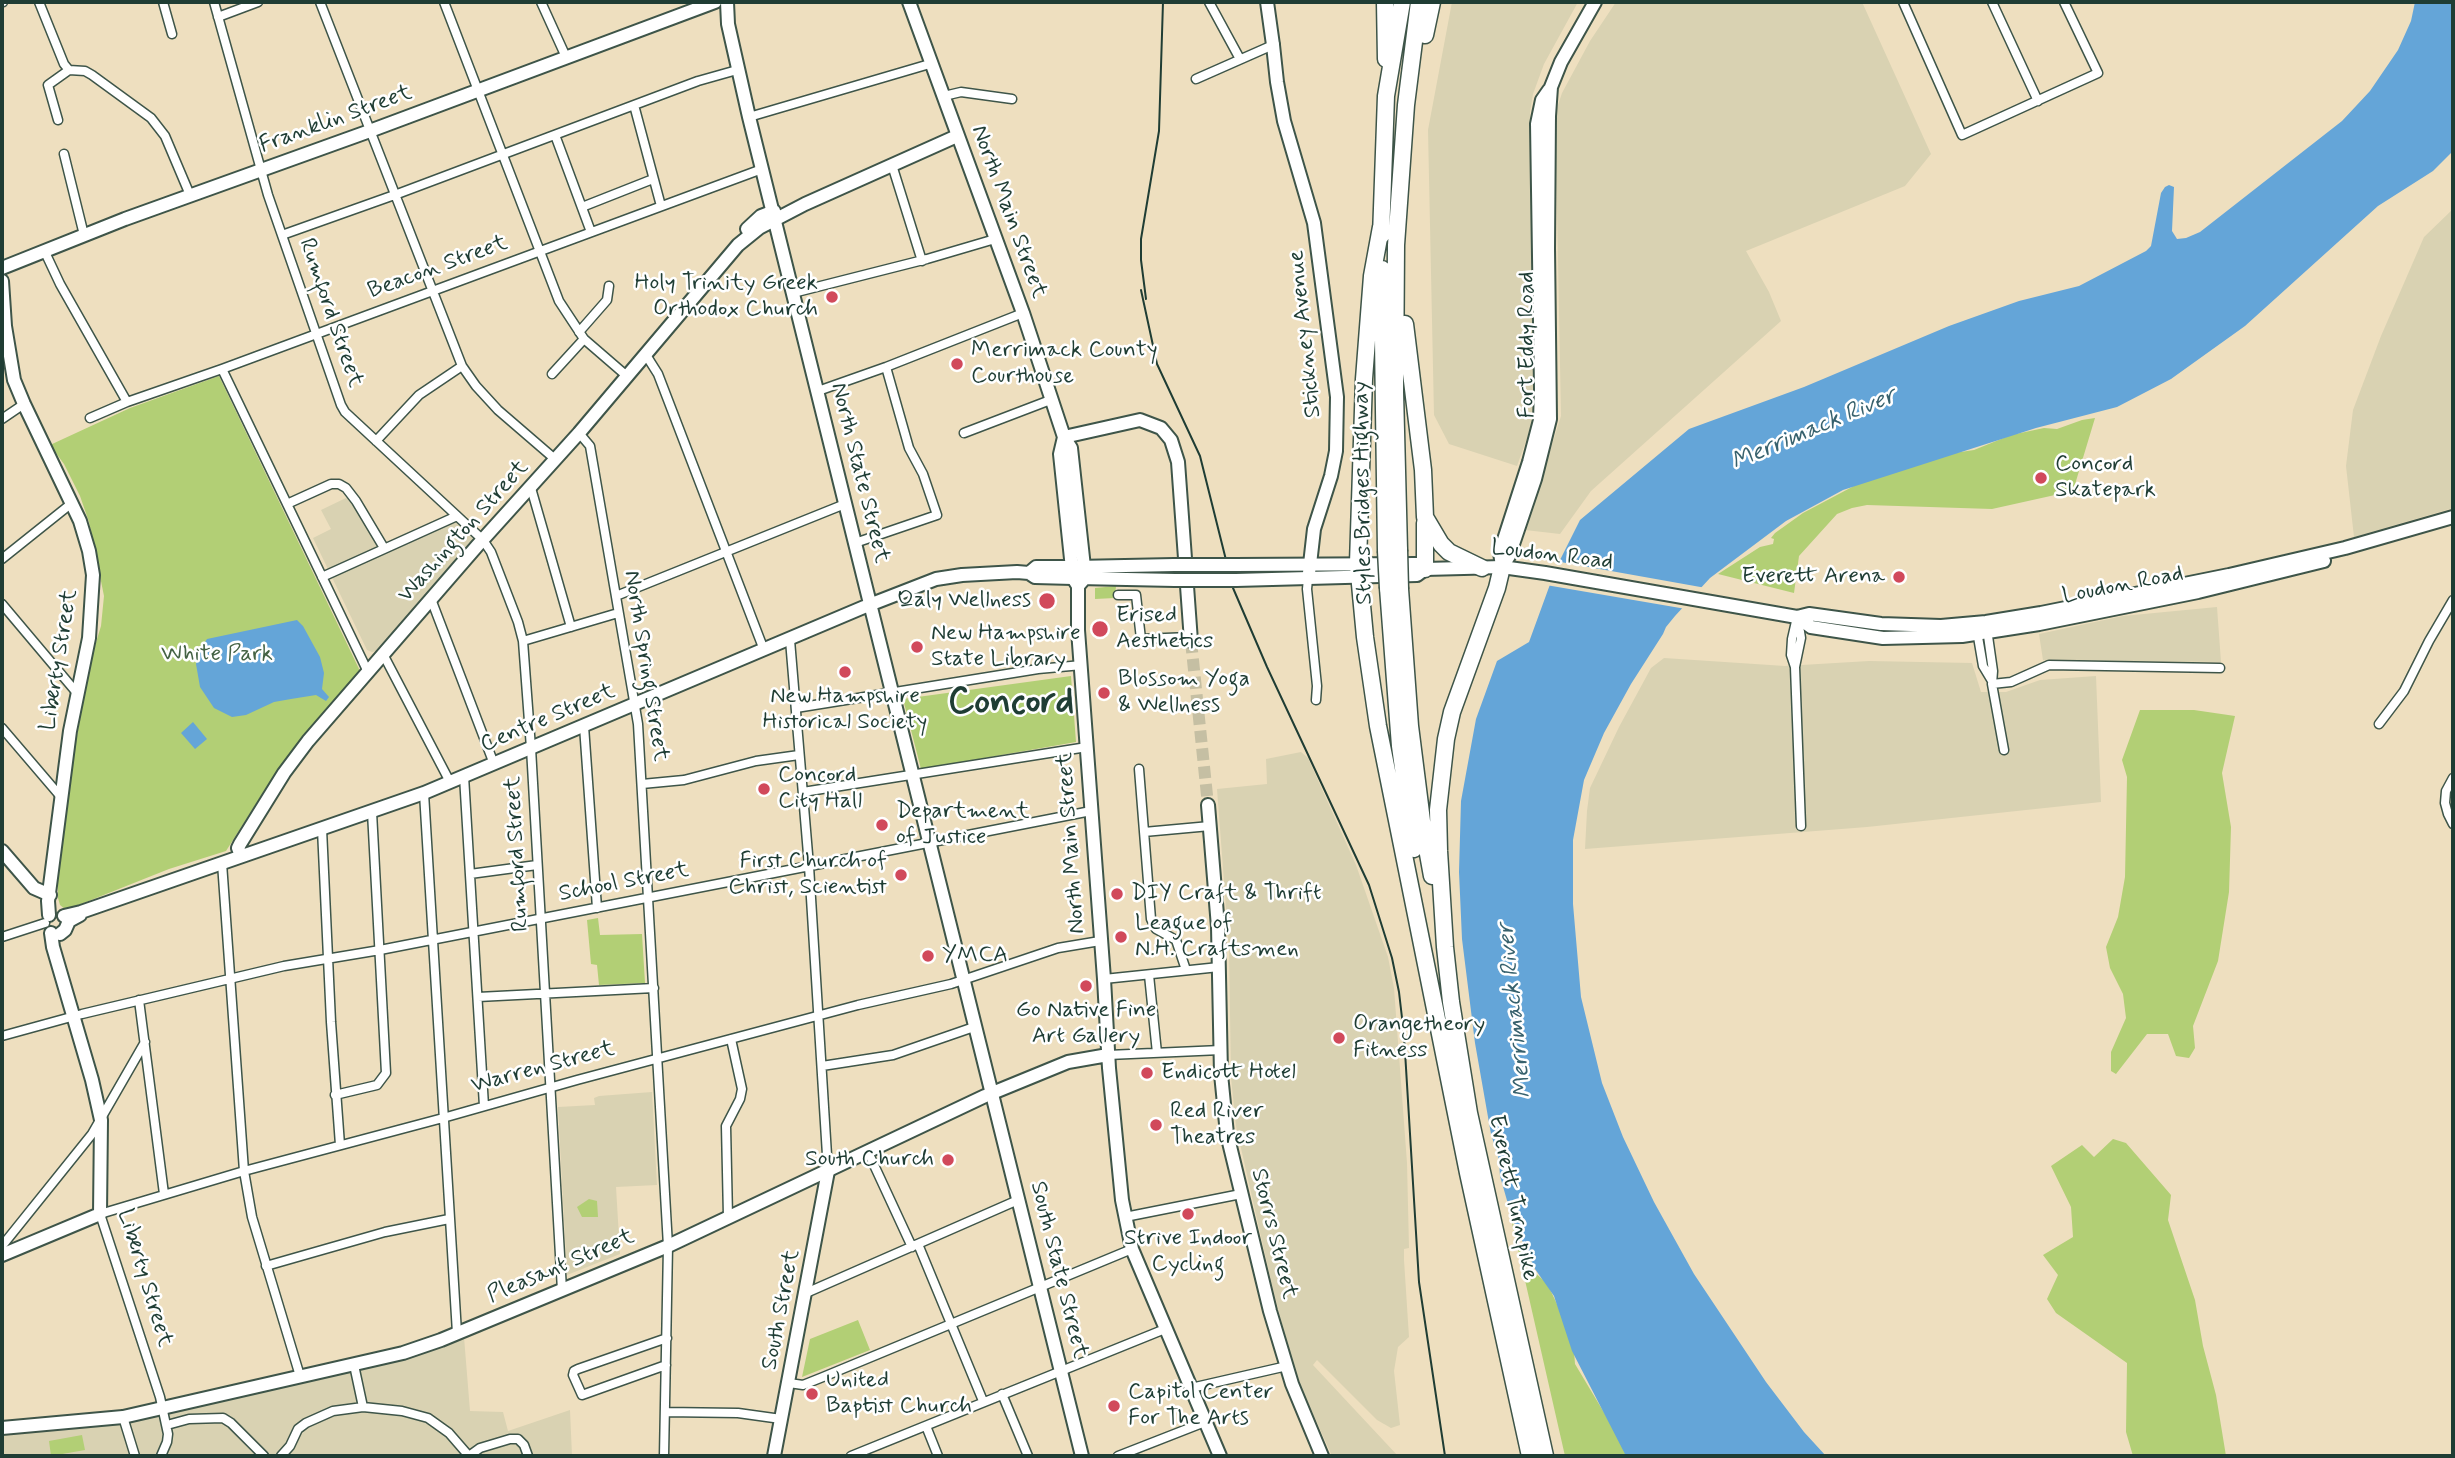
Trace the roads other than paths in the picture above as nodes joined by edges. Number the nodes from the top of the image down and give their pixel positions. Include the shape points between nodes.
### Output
1 (39, 2) edge
2 (163, 2) edge
3 (214, 2) edge
4 (258, 2) edge
5 (320, 2) edge
6 (444, 2) edge
7 (541, 2) edge
8 (720, 2) edge
9 (909, 2) edge
10 (1209, 2) edge
11 (1266, 2) edge
12 (1384, 2) edge
13 (1402, 2) edge
14 (1419, 2) edge
15 (1432, 2) edge
16 (1595, 2) edge
17 (1903, 2) edge
18 (1993, 2) edge
19 (2064, 2) edge
20 (690, 7) edge
21 (218, 17) junction
22 (172, 34) dead end
23 (1273, 45) junction
24 (566, 57) junction
25 (1240, 59) junction
26 (933, 63) junction
27 (737, 70) junction
28 (69, 71) junction
29 (1196, 79) dead end
30 (478, 90) junction
31 (944, 96) junction
32 (1386, 96) junction
33 (1012, 99) dead end
34 (2038, 101) junction
35 (634, 105) junction
36 (1406, 105) junction
37 (749, 117) junction
38 (58, 120) dead end
39 (371, 131) junction
40 (555, 135) junction
41 (957, 136) junction
42 (64, 154) dead end
43 (502, 156) junction
44 (892, 165) junction
45 (762, 169) junction
46 (260, 170) junction
47 (653, 179) junction
48 (190, 195) junction
49 (396, 195) junction
50 (582, 206) junction
51 (661, 206) junction
52 (1398, 206) junction
53 (775, 216) junction
54 (1381, 228) junction
55 (590, 232) junction
56 (84, 235) junction
57 (282, 235) junction
58 (995, 239) junction
59 (44, 250) junction
60 (539, 251) junction
61 (922, 261) junction
62 (2, 268) edge
63 (2, 281) edge
64 (609, 286) dead end
65 (433, 291) junction
66 (793, 293) junction
67 (1023, 313) junction
68 (4, 327) edge
69 (316, 333) junction
70 (582, 335) junction
71 (646, 355) junction
72 (462, 366) junction
73 (886, 368) junction
74 (222, 369) junction
75 (552, 374) dead end
76 (628, 377) junction
77 (818, 391) junction
78 (1053, 399) junction
79 (127, 402) junction
80 (24, 404) junction
81 (90, 418) dead end
82 (2, 419) edge
83 (579, 433) junction
84 (964, 433) dead end
85 (1064, 438) junction
86 (376, 441) junction
87 (556, 460) junction
88 (531, 488) junction
89 (72, 503) junction
90 (287, 504) junction
91 (845, 504) junction
92 (457, 516) junction
93 (1425, 517) junction
94 (2453, 517) edge
95 (2453, 525) edge
96 (483, 540) junction
97 (855, 543) junction
98 (384, 548) junction
99 (727, 550) junction
100 (1392, 551) junction
101 (2, 559) edge
102 (1310, 564) junction
103 (1502, 567) junction
104 (1482, 568) junction
105 (1358, 569) junction
106 (1425, 569) junction
107 (1078, 575) junction
108 (322, 577) junction
109 (1308, 579) junction
110 (1394, 589) junction
111 (1118, 595) dead end
112 (616, 596) junction
113 (431, 599) junction
114 (2453, 600) edge
115 (2, 604) edge
116 (871, 605) junction
117 (618, 613) junction
118 (1797, 617) junction
119 (571, 627) junction
120 (1982, 628) junction
121 (790, 639) junction
122 (1191, 639) joint
123 (523, 641) junction
124 (764, 650) junction
125 (383, 654) junction
126 (1082, 665) junction
127 (2220, 668) dead end
128 (368, 672) junction
129 (1992, 682) junction
130 (77, 693) junction
131 (892, 693) junction
132 (1316, 700) dead end
133 (635, 705) junction
134 (796, 708) junction
135 (2379, 724) dead end
136 (584, 726) junction
137 (2, 728) edge
138 (1087, 747) junction
139 (531, 748) junction
140 (2004, 750) dead end
141 (799, 755) junction
142 (494, 764) junction
143 (1139, 769) dead end
144 (464, 776) junction
145 (912, 776) junction
146 (2453, 778) edge
147 (450, 782) junction
148 (642, 784) junction
149 (803, 792) junction
150 (424, 793) junction
151 (61, 797) junction
152 (1208, 805) tunnel mouth
153 (1091, 811) junction
154 (372, 812) junction
155 (2453, 824) edge
156 (1210, 826) junction
157 (1801, 826) dead end
158 (322, 829) junction
159 (1144, 832) junction
160 (928, 841) junction
161 (2, 851) edge
162 (241, 856) junction
163 (222, 863) junction
164 (537, 865) junction
165 (809, 866) junction
166 (470, 874) junction
167 (50, 895) junction
168 (650, 897) junction
169 (597, 908) junction
170 (540, 919) junction
171 (55, 923) junction
172 (473, 932) junction
173 (2, 937) edge
174 (433, 939) junction
175 (1100, 941) junction
176 (1445, 947) junction
177 (380, 950) junction
178 (328, 959) junction
179 (1220, 967) junction
180 (1186, 970) junction
181 (1149, 975) junction
182 (230, 978) junction
183 (1104, 979) junction
184 (962, 980) junction
185 (1430, 983) junction
186 (654, 988) junction
187 (544, 994) junction
188 (478, 997) junction
189 (139, 1000) junction
190 (73, 1016) junction
191 (818, 1016) junction
192 (974, 1027) junction
193 (2, 1036) edge
194 (731, 1039) junction
195 (145, 1042) junction
196 (1221, 1049) junction
197 (1157, 1053) junction
198 (1108, 1055) junction
199 (658, 1059) junction
200 (822, 1066) junction
201 (550, 1087) junction
202 (992, 1094) junction
203 (335, 1095) junction
204 (484, 1106) junction
205 (443, 1118) junction
206 (101, 1120) junction
207 (341, 1145) junction
208 (868, 1152) junction
209 (244, 1171) junction
210 (828, 1171) junction
211 (164, 1194) junction
212 (1241, 1194) junction
213 (1018, 1200) junction
214 (100, 1213) junction
215 (728, 1217) junction
216 (1125, 1217) junction
217 (449, 1219) junction
218 (2, 1246) edge
219 (668, 1246) junction
220 (915, 1246) junction
221 (1132, 1249) junction
222 (2, 1255) edge
223 (266, 1266) junction
224 (1040, 1286) junction
225 (562, 1290) junction
226 (806, 1293) junction
227 (951, 1323) junction
228 (1165, 1329) junction
229 (457, 1333) junction
230 (667, 1338) junction
231 (354, 1365) junction
232 (666, 1365) junction
233 (1287, 1366) junction
234 (1061, 1370) junction
235 (300, 1376) junction
236 (789, 1383) junction
237 (1191, 1388) junction
238 (1002, 1394) junction
239 (983, 1401) junction
240 (363, 1407) junction
241 (163, 1409) junction
242 (665, 1412) junction
243 (123, 1417) junction
244 (781, 1419) junction
245 (1205, 1422) junction
246 (167, 1424) junction
247 (926, 1426) junction
248 (2, 1428) edge
249 (135, 1456) edge
250 (161, 1456) edge
251 (264, 1456) edge
252 (281, 1456) edge
253 (469, 1456) edge
254 (528, 1456) edge
255 (663, 1456) edge
256 (774, 1456) edge
257 (851, 1456) edge
258 (938, 1456) edge
259 (1028, 1456) edge
260 (1082, 1456) edge
261 (1118, 1456) edge
262 (1220, 1456) edge
263 (1322, 1456) edge
264 (1530, 1456) edge
265 (1545, 1456) edge

1 - 28 street
2 - 22 street
3 - 21 street, Rumford Street
4 - 21 street
5 - 39 street
6 - 30 street
7 - 24 street
8 - 20 street, Franklin Street
8 - 27 street, North State Street
9 - 26 street, North Main Street
10 - 25 street
11 - 23 street, Stickney Avenue
12 - 32 highway
13 - 32 highway, Styles Bridges Highway
14 - 36 highway, Styles Bridges Highway
15 - 36 highway
16 - 103 street, Fort Eddy Road via 1551,87 1550,419 1535,480
17 - 34 street via 1962,135
18 - 34 street
19 - 34 street via 2098,73
20 - 24 street, Franklin Street
21 - 46 street, Rumford Street
23 - 25 street
23 - 102 street, Stickney Avenue via 1284,121 1314,223 1338,397 1336,451 1314,530
24 - 30 street, Franklin Street
25 - 29 street
26 - 31 street, North Main Street
26 - 37 street
27 - 35 street
27 - 37 street, North State Street
28 - 38 street via 48,85
28 - 48 street via 92,75 150,118 165,136
30 - 39 street, Franklin Street
30 - 43 street
31 - 33 street via 961,92
31 - 41 street, North Main Street
32 - 54 highway, Styles Bridges Highway
35 - 40 street
35 - 47 street
36 - 52 highway, Styles Bridges Highway
37 - 45 street, North State Street
39 - 46 street, Franklin Street
39 - 49 street
40 - 43 street
40 - 50 street
41 - 44 street, Washington Street
41 - 58 street, North Main Street
42 - 56 street
43 - 49 street
43 - 60 street
44 - 53 street, Washington Street
44 - 61 street
45 - 51 street, Beacon Street
45 - 53 street, North State Street
46 - 48 street, Franklin Street
46 - 57 street, Rumford Street
47 - 50 street
47 - 51 street
48 - 56 street, Franklin Street
49 - 57 street
49 - 65 street
50 - 55 street
51 - 55 street, Beacon Street
52 - 93 highway
52 - 100 highway, Styles Bridges Highway
53 - 66 street, North State Street
53 - 71 street, Washington Street via 738,245
54 - 100 highway, Styles Bridges Highway
54 - 105 highway via 1365,366
55 - 60 street, Beacon Street
56 - 59 street, Franklin Street
57 - 69 street, Rumford Street
58 - 61 street
58 - 67 street, North Main Street
59 - 62 street, Franklin Street
59 - 79 street
60 - 65 street, Beacon Street
60 - 70 street via 559,301
61 - 66 street
63 - 68 street, Liberty Street
64 - 70 street via 607,300
65 - 69 street, Beacon Street
65 - 72 street
66 - 77 street, North State Street
67 - 73 street
67 - 78 street, North Main Street
68 - 80 street, Liberty Street
69 - 74 street, Beacon Street
69 - 86 street, Rumford Street via 341,405
70 - 75 street
70 - 76 street
71 - 76 street, Washington Street
71 - 99 street via 658,374
72 - 86 street via 419,396
72 - 87 street via 498,410
73 - 77 street
73 - 97 street via 909,447 937,515
74 - 79 street, Beacon Street
74 - 90 street
76 - 83 street, Washington Street
77 - 91 street, North State Street
78 - 84 street
78 - 85 street, North Main Street
79 - 81 street, Beacon Street
80 - 82 street
80 - 89 street, Liberty Street
83 - 87 street, Washington Street
83 - 112 street, North Spring Street via 590,446
85 - 107 street, North Main Street via 1060,454
85 - 122 street via 1140,419 1154,424 1171,440 1178,462
86 - 92 street, Rumford Street
87 - 88 street, Washington Street
88 - 96 street, Washington Street
88 - 119 street
89 - 101 street
89 - 130 street, Liberty Street via 93,575 89,638
90 - 98 street via 339,484 356,501
90 - 108 street
91 - 97 street, North State Street
91 - 99 street
92 - 96 street, Rumford Street
92 - 98 street
93 - 104 highway via 1449,552
93 - 106 highway
94 - 120 street, Loudon Road via 2276,565
95 - 120 street, Loudon Road via 2198,593
96 - 113 street, Washington Street
96 - 123 street, Rumford Street
97 - 116 street, North State Street
98 - 108 street
99 - 112 street
99 - 124 street
100 - 110 highway, Styles Bridges Highway, bridge
102 - 105 street, Loudon Road
102 - 107 street, Loudon Road, bridge via 1174,565
102 - 109 street, Stickney Avenue
103 - 104 street, Loudon Road
103 - 118 street, Loudon Road
103 - 176 highway via 1446,739 1438,810
104 - 106 street, Loudon Road
105 - 106 street, Loudon Road via 1417,575
105 - 109 street, Loudon Road
105 - 185 highway via 1378,726
107 - 109 street, Loudon Road, bridge
107 - 116 street, Centre Street via 1036,567 1029,573 948,576
107 - 126 street, North Main Street
108 - 128 street
109 - 132 street
110 - 176 highway, Styles Bridges Highway via 1415,774
110 - 185 highway, Styles Bridges Highway via 1400,746
111 - 122 street via 1136,595 1141,639
112 - 117 street, North Spring Street
113 - 125 street, Washington Street
113 - 142 street
114 - 135 street via 2404,691
115 - 130 street
116 - 121 street, Centre Street
116 - 131 street, North State Street
117 - 119 street
117 - 133 street, North Spring Street
118 - 120 street, Loudon Road via 1811,627 1883,638 1916,639
118 - 157 street via 1791,655
119 - 123 street
120 - 129 street via 1983,666
121 - 124 street, Centre Street
121 - 134 street
123 - 139 street, Rumford Street
124 - 133 street, Centre Street
125 - 128 street, Washington Street
125 - 147 street
126 - 131 street
126 - 138 street, North Main Street
127 - 129 street via 2049,665 2011,682
128 - 162 street, Washington Street via 284,773 238,848
129 - 140 street
130 - 151 street, Liberty Street
131 - 134 street
131 - 145 street, North State Street
133 - 136 street, Centre Street
133 - 148 street, North Spring Street
134 - 141 street
136 - 139 street, Centre Street
136 - 169 street
137 - 151 street
138 - 145 street
138 - 153 street, North Main Street
139 - 142 street, Centre Street
139 - 164 street, Rumford Street
141 - 148 street via 684,780
141 - 149 street
142 - 144 street, Centre Street
143 - 159 street
144 - 147 street, Centre Street
144 - 166 street
145 - 149 street
145 - 160 street, North State Street
146 - 155 street via 2445,803
147 - 150 street, Centre Street
148 - 168 street, North Spring Street
149 - 165 street
150 - 154 street, Centre Street
150 - 174 street
151 - 167 street, Liberty Street
152 - 156 street, Storrs Street
153 - 160 street, School Street
153 - 175 street, North Main Street
154 - 158 street, Centre Street
154 - 177 street
156 - 159 street
156 - 179 street, Storrs Street
158 - 162 street, Centre Street
158 - 178 street
159 - 180 street via 1151,919 1156,929 1176,940
160 - 165 street, School Street
160 - 184 street, North State Street
161 - 167 street via 34,888
162 - 163 street, Centre Street
163 - 171 street, Centre Street
163 - 182 street
164 - 166 street
164 - 170 street, Rumford Street
165 - 168 street, School Street
165 - 191 street
166 - 172 street
167 - 171 street, Liberty Street
168 - 169 street, School Street
168 - 186 street, North Spring Street
169 - 170 street, School Street
170 - 172 street, School Street
170 - 187 street, Rumford Street
171 - 173 street, Centre Street
171 - 190 street, Liberty Street via 56,953
172 - 174 street, School Street
172 - 188 street
174 - 177 street, School Street
174 - 205 street
175 - 183 street, North Main Street
175 - 184 street, Warren Street via 1058,948
176 - 265 highway, Everett Turnpike via 1469,1114
177 - 178 street, School Street
177 - 203 street via 386,1073 377,1085
178 - 182 street, School Street
178 - 203 street
179 - 180 street
179 - 196 street, Storrs Street
180 - 181 street
181 - 183 street
181 - 197 street
182 - 189 street, School Street
182 - 209 street
183 - 198 street, North Main Street
184 - 191 street, Warren Street
184 - 192 street, North State Street
185 - 264 highway, Everett Turnpike
186 - 187 street
186 - 199 street, North Spring Street
187 - 188 street
187 - 201 street, Rumford Street
188 - 204 street
189 - 190 street, School Street
189 - 195 street
190 - 193 street, School Street
190 - 206 street, Liberty Street
191 - 194 street, Warren Street
191 - 200 street
192 - 200 street via 893,1055
192 - 202 street, North State Street
194 - 199 street, Warren Street
194 - 215 street via 742,1089 726,1126
195 - 206 street
195 - 211 street
196 - 197 street
196 - 212 street, Storrs Street via 1227,1134
197 - 198 street
198 - 202 street, Pleasant Street via 1068,1062
198 - 216 street, North Main Street
199 - 201 street, Warren Street
199 - 219 street, North Spring Street
200 - 210 street
201 - 204 street, Warren Street
201 - 225 street, Rumford Street
202 - 208 street, Pleasant Street
202 - 213 street, South State Street
203 - 207 street
204 - 205 street, Warren Street
205 - 207 street, Warren Street
205 - 217 street
206 - 214 street, Liberty Street
206 - 218 street
207 - 209 street, Warren Street
208 - 210 street, Pleasant Street
208 - 220 street
209 - 211 street, Warren Street
209 - 223 street
210 - 215 street, Pleasant Street
210 - 226 street, South Street
211 - 214 street, Warren Street
212 - 216 street
212 - 233 street, Storrs Street
213 - 220 street
213 - 224 street, South State Street
214 - 222 street, Warren Street
214 - 241 street, Liberty Street
215 - 219 street, Pleasant Street
216 - 221 street, North Main Street
217 - 223 street
217 - 229 street
219 - 225 street, Pleasant Street
219 - 230 street, North Spring Street
220 - 226 street
220 - 227 street
221 - 224 street
221 - 228 street, North Main Street
223 - 235 street
224 - 227 street
224 - 234 street, South State Street
225 - 229 street, Pleasant Street
226 - 236 street, South Street
227 - 236 street via 813,1381
227 - 239 street
228 - 234 street
228 - 237 street, North Main Street
229 - 231 street, Pleasant Street
230 - 232 street, North Spring Street
230 - 232 street via 574,1371 582,1395
231 - 235 street, Pleasant Street
231 - 240 street
232 - 242 street, North Spring Street
233 - 237 street
233 - 263 street, Storrs Street
234 - 238 street
234 - 260 street, South State Street
235 - 241 street, Pleasant Street
236 - 244 street, South Street
237 - 245 street, North Main Street
238 - 239 street
238 - 259 street
239 - 247 street
240 - 252 street via 333,1411 306,1423
240 - 253 street via 428,1418
241 - 243 street, Pleasant Street
241 - 246 street, Liberty Street
242 - 244 street
242 - 255 street, North Spring Street
243 - 248 street, Pleasant Street
243 - 249 street
244 - 256 street, South Street
245 - 261 street
245 - 262 street, North Main Street
246 - 250 street
246 - 251 street via 223,1418
247 - 257 street
247 - 258 street
253 - 254 street via 480,1448 518,1439

